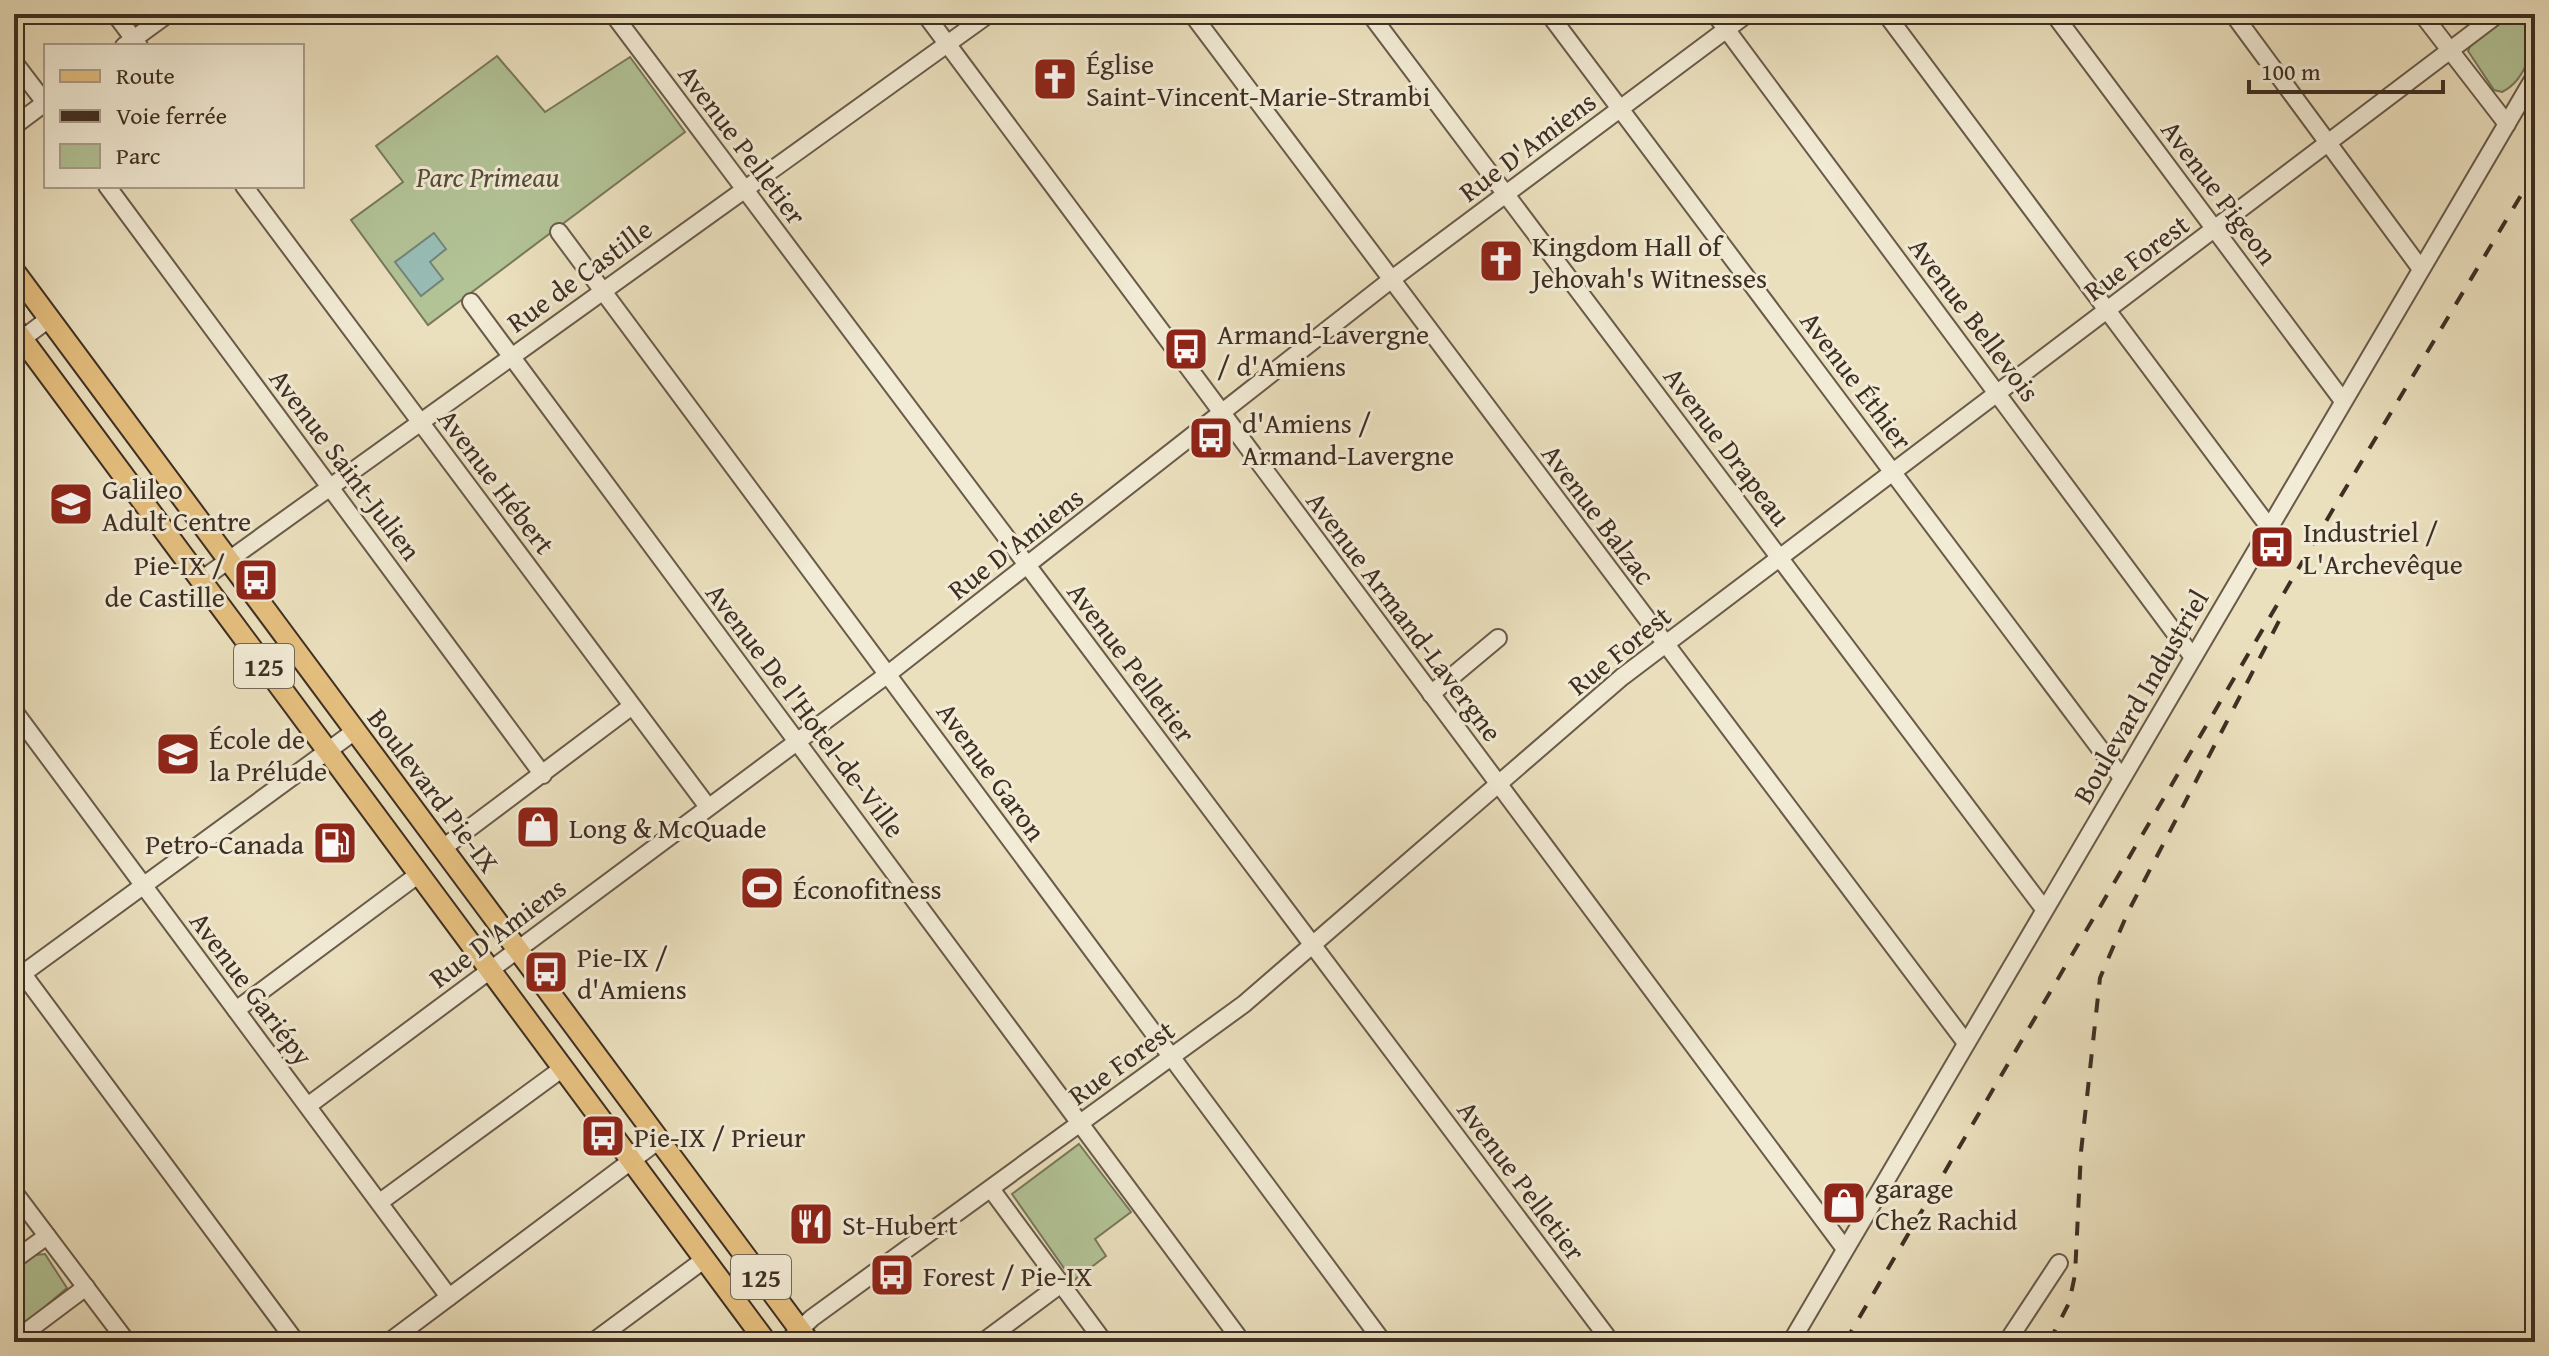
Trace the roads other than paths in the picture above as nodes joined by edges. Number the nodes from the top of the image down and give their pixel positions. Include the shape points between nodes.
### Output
1 (115, 14) edge
2 (168, 14) edge
3 (613, 14) edge
4 (925, 14) edge
5 (989, 14) edge
6 (1192, 14) edge
7 (1370, 14) edge
8 (1549, 14) edge
9 (1715, 14) edge
10 (1747, 14) edge
11 (1886, 14) edge
12 (2054, 14) edge
13 (2233, 14) edge
14 (2422, 14) edge
15 (2498, 14) edge
16 (1727, 29) junction
17 (948, 43) junction
18 (132, 44) edge
19 (2450, 52) junction
20 (14, 62) edge
21 (2535, 76) edge
22 (44, 100) edge
23 (44, 104) edge
24 (1621, 109) junction
25 (2507, 124) junction
26 (14, 126) edge
27 (2329, 144) junction
28 (108, 188) edge
29 (245, 188) edge
30 (743, 188) junction
31 (1506, 194) junction
32 (2216, 229) junction
33 (559, 232) dead end
34 (2421, 269) junction
35 (14, 271) edge
36 (1392, 279) junction
37 (601, 290) junction
38 (471, 302) dead end
39 (2107, 310) junction
40 (50, 318) junction
41 (17, 337) edge
42 (510, 356) junction
43 (1997, 393) junction
44 (2343, 401) junction
45 (1223, 414) junction
46 (420, 422) junction
47 (1893, 473) junction
48 (332, 488) junction
49 (2269, 527) junction
50 (1780, 558) junction
51 (229, 560) junction
52 (1027, 567) junction
53 (201, 580) junction
54 (1498, 638) dead end
55 (1665, 645) junction
56 (2192, 656) junction
57 (888, 674) junction
58 (1431, 694) junction
59 (632, 706) junction
60 (14, 711) edge
61 (355, 731) junction
62 (797, 741) junction
63 (328, 751) junction
64 (543, 775) junction
65 (2122, 778) junction
66 (1498, 785) junction
67 (708, 807) junction
68 (443, 848) junction
69 (419, 874) junction
70 (142, 886) junction
71 (2044, 909) junction
72 (1312, 944) junction
73 (517, 949) junction
74 (490, 970) junction
75 (17, 972) edge
76 (236, 1010) junction
77 (1966, 1043) junction
78 (1172, 1058) junction
79 (563, 1068) junction
80 (309, 1105) junction
81 (1081, 1124) junction
82 (659, 1140) junction
83 (632, 1160) junction
84 (991, 1189) junction
85 (14, 1192) edge
86 (380, 1202) junction
87 (47, 1236) junction
88 (1845, 1249) junction
89 (705, 1259) junction
90 (14, 1260) edge
91 (2059, 1263) dead end
92 (1061, 1284) junction
93 (86, 1287) junction
94 (449, 1297) junction
95 (798, 1337) edge
96 (1601, 1339) edge
97 (14, 1341) edge
98 (127, 1342) edge
99 (296, 1342) edge
100 (389, 1342) edge
101 (593, 1342) edge
102 (766, 1342) edge
103 (983, 1342) edge
104 (1104, 1342) edge
105 (1242, 1342) edge
106 (1383, 1342) edge
107 (1791, 1342) edge
108 (2007, 1342) edge

1 - 18 street
2 - 18 street
3 - 30 street, Avenue Pelletier
4 - 17 street, Avenue Armand-Lavergne
5 - 17 street, Rue de Castille
6 - 36 street, Avenue Balzac
7 - 31 street, Avenue Drapeau
8 - 24 street, Avenue Éthier
9 - 16 street, Avenue Bellevois
10 - 16 street, Rue D'Amiens
11 - 39 street
12 - 32 street, Avenue Pigeon
13 - 27 street
14 - 19 street
15 - 19 street, Rue Forest
16 - 24 street, Rue D'Amiens
16 - 43 street, Avenue Bellevois
17 - 30 street, Rue de Castille
17 - 45 street, Avenue Armand-Lavergne
19 - 25 street
19 - 27 street, Rue Forest
20 - 22 street
21 - 25 street, Boulevard Industriel
23 - 26 street
24 - 31 street, Rue D'Amiens
24 - 47 street, Avenue Éthier
25 - 34 street, Boulevard Industriel
27 - 32 street, Rue Forest
27 - 34 street
28 - 48 street, Avenue Saint-Julien
29 - 46 street, Avenue Hébert
30 - 37 street, Rue de Castille
30 - 52 street, Avenue Pelletier
31 - 36 street, Rue D'Amiens
31 - 50 street, Avenue Drapeau
32 - 39 street, Rue Forest
32 - 44 street, Avenue Pigeon
33 - 37 street, Avenue Garon
34 - 44 street, Boulevard Industriel
35 - 40 main road, Boulevard Pie-IX / 125
36 - 45 street, Rue D'Amiens
36 - 55 street, Avenue Balzac
37 - 42 street, Rue de Castille
37 - 57 street, Avenue Garon
38 - 42 street, Avenue De l'Hotel-de-Ville
39 - 43 street, Rue Forest
39 - 49 street
40 - 41 street
40 - 51 main road, Boulevard Pie-IX / 125
41 - 53 main road, 125
42 - 46 street, Rue de Castille
42 - 62 street, Avenue De l'Hotel-de-Ville
43 - 47 street, Rue Forest
43 - 56 street, Avenue Bellevois
44 - 49 street, Boulevard Industriel
45 - 52 street, Rue D'Amiens
45 - 58 street, Avenue Armand-Lavergne
46 - 48 street, Rue de Castille
46 - 59 street, Avenue Hébert
47 - 50 street, Rue Forest
47 - 65 street, Avenue Éthier
48 - 51 street, Rue de Castille
48 - 64 street, Avenue Saint-Julien
49 - 56 street, Boulevard Industriel
50 - 55 street, Rue Forest
50 - 71 street, Avenue Drapeau
51 - 53 street, Rue de Castille
51 - 61 main road, Boulevard Pie-IX / 125
52 - 57 street, Rue D'Amiens
52 - 72 street, Avenue Pelletier
53 - 63 main road, 125
54 - 58 street
55 - 66 street, Rue Forest
55 - 77 street, Avenue Balzac
56 - 65 street, Boulevard Industriel
57 - 62 street, Rue D'Amiens
57 - 78 street, Avenue Garon
58 - 66 street, Avenue Armand-Lavergne
59 - 64 street
59 - 67 street, Avenue Hébert
60 - 70 street, Avenue Gariépy
61 - 63 street
61 - 68 main road, Boulevard Pie-IX / 125
62 - 67 street, Rue D'Amiens
62 - 81 street, Avenue De l'Hotel-de-Ville
63 - 69 main road, 125
63 - 70 street
64 - 68 street
65 - 71 street, Boulevard Industriel
66 - 72 street, Rue Forest
66 - 88 street, Avenue Armand-Lavergne
67 - 73 street, Rue D'Amiens
68 - 73 main road, Boulevard Pie-IX / 125
69 - 74 main road, 125
69 - 76 street
70 - 75 street
70 - 76 street, Avenue Gariépy
71 - 77 street, Boulevard Industriel
72 - 78 street, Rue Forest
72 - 96 street, Avenue Pelletier
73 - 74 street, Rue D'Amiens
73 - 82 main road, Boulevard Pie-IX / 125
74 - 79 main road, 125
74 - 80 street, Rue D'Amiens
75 - 99 street
76 - 80 street, Avenue Gariépy
77 - 88 street, Boulevard Industriel
78 - 81 street, Rue Forest
78 - 106 street, Avenue Garon
79 - 83 main road, 125
79 - 86 street
80 - 86 street, Avenue Gariépy
81 - 84 street, Rue Forest
81 - 105 street, Avenue De l'Hotel-de-Ville
82 - 83 street
82 - 95 main road, Boulevard Pie-IX / 125
83 - 89 main road, 125
83 - 94 street
84 - 92 street
84 - 95 street, Rue Forest
85 - 87 street
86 - 94 street, Avenue Gariépy
87 - 90 street
87 - 93 street
88 - 107 street, Boulevard Industriel
89 - 101 street
89 - 102 main road, 125
91 - 108 street
92 - 103 street
92 - 104 street
93 - 97 street
93 - 98 street
94 - 100 street

